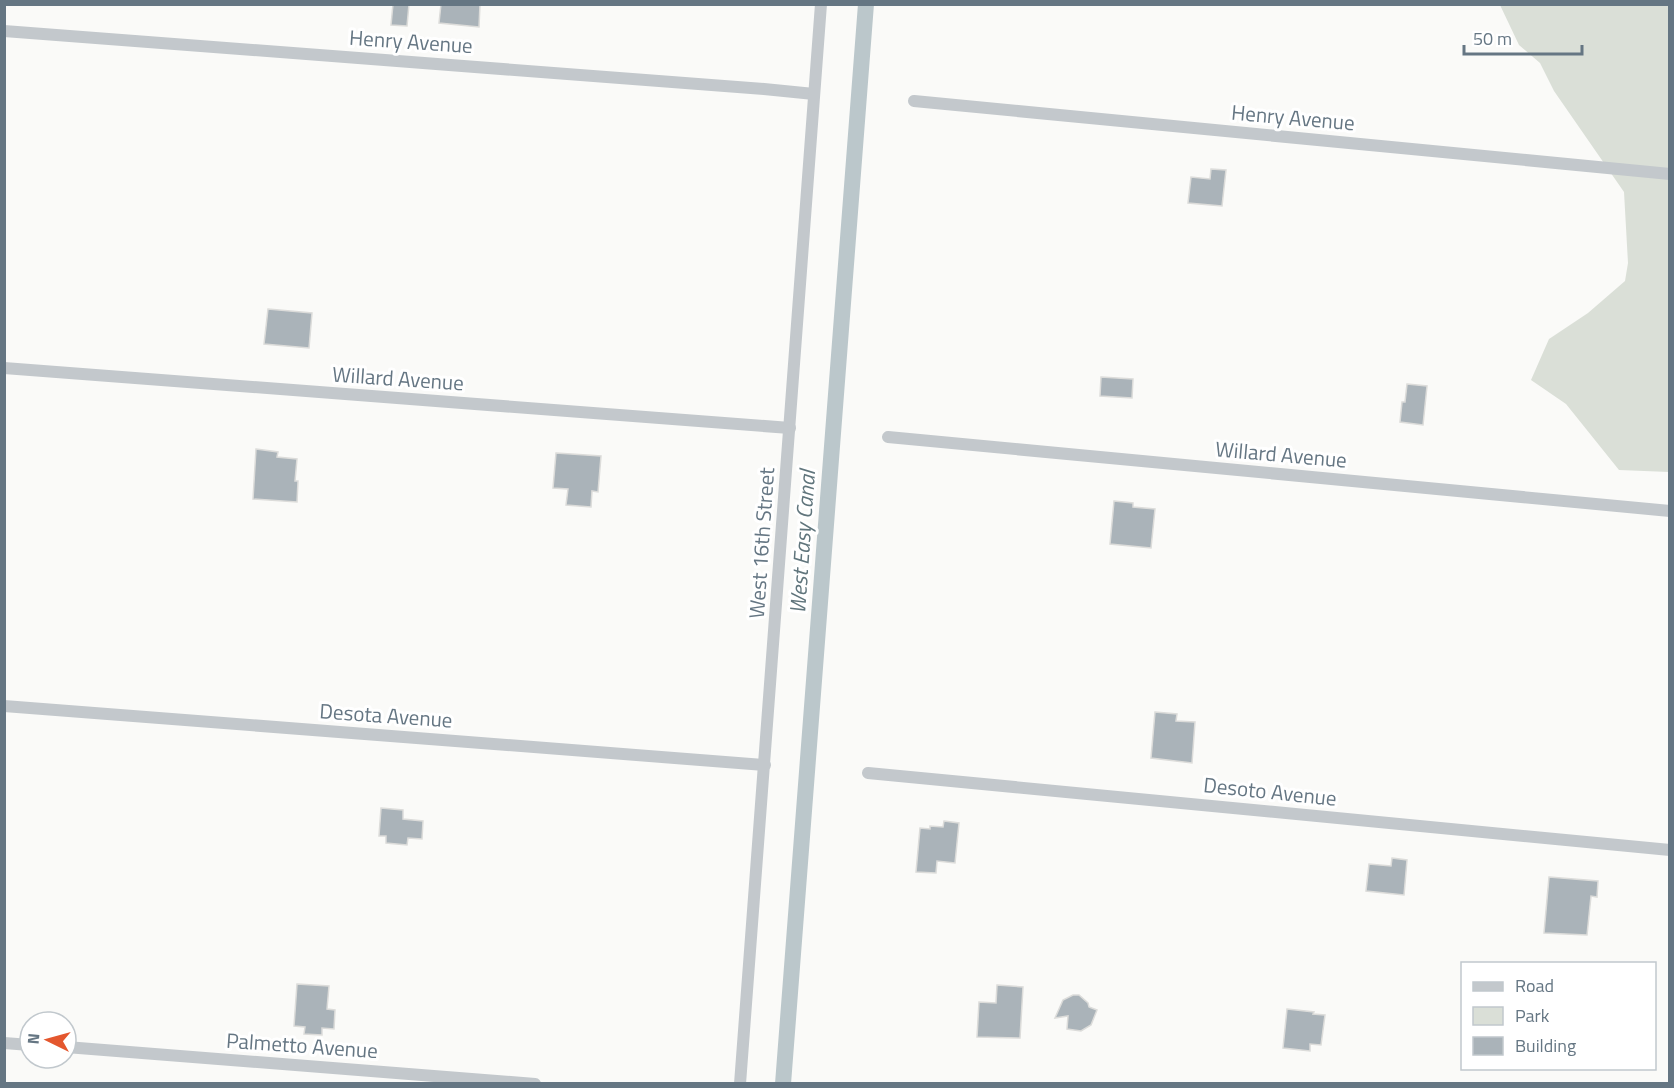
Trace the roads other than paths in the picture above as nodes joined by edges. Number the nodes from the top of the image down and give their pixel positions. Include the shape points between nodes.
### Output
1 (821, 4) edge
2 (4, 31) edge
3 (814, 94) junction
4 (914, 101) dead end
5 (1670, 174) edge
6 (4, 368) edge
7 (789, 428) junction
8 (888, 437) dead end
9 (1670, 511) edge
10 (4, 706) edge
11 (765, 765) junction
12 (867, 773) dead end
13 (1670, 850) edge
14 (78, 1048) edge
15 (535, 1083) edge
16 (740, 1083) edge

1 - 3 street, West 16th Street
2 - 3 street, Henry Avenue
3 - 7 street, West 16th Street
4 - 5 street, Henry Avenue
6 - 7 street, Willard Avenue
7 - 11 street, West 16th Street
8 - 9 street, Willard Avenue
10 - 11 street, Desota Avenue
11 - 16 street, West 16th Street
12 - 13 street, Desoto Avenue
14 - 15 street, Palmetto Avenue

